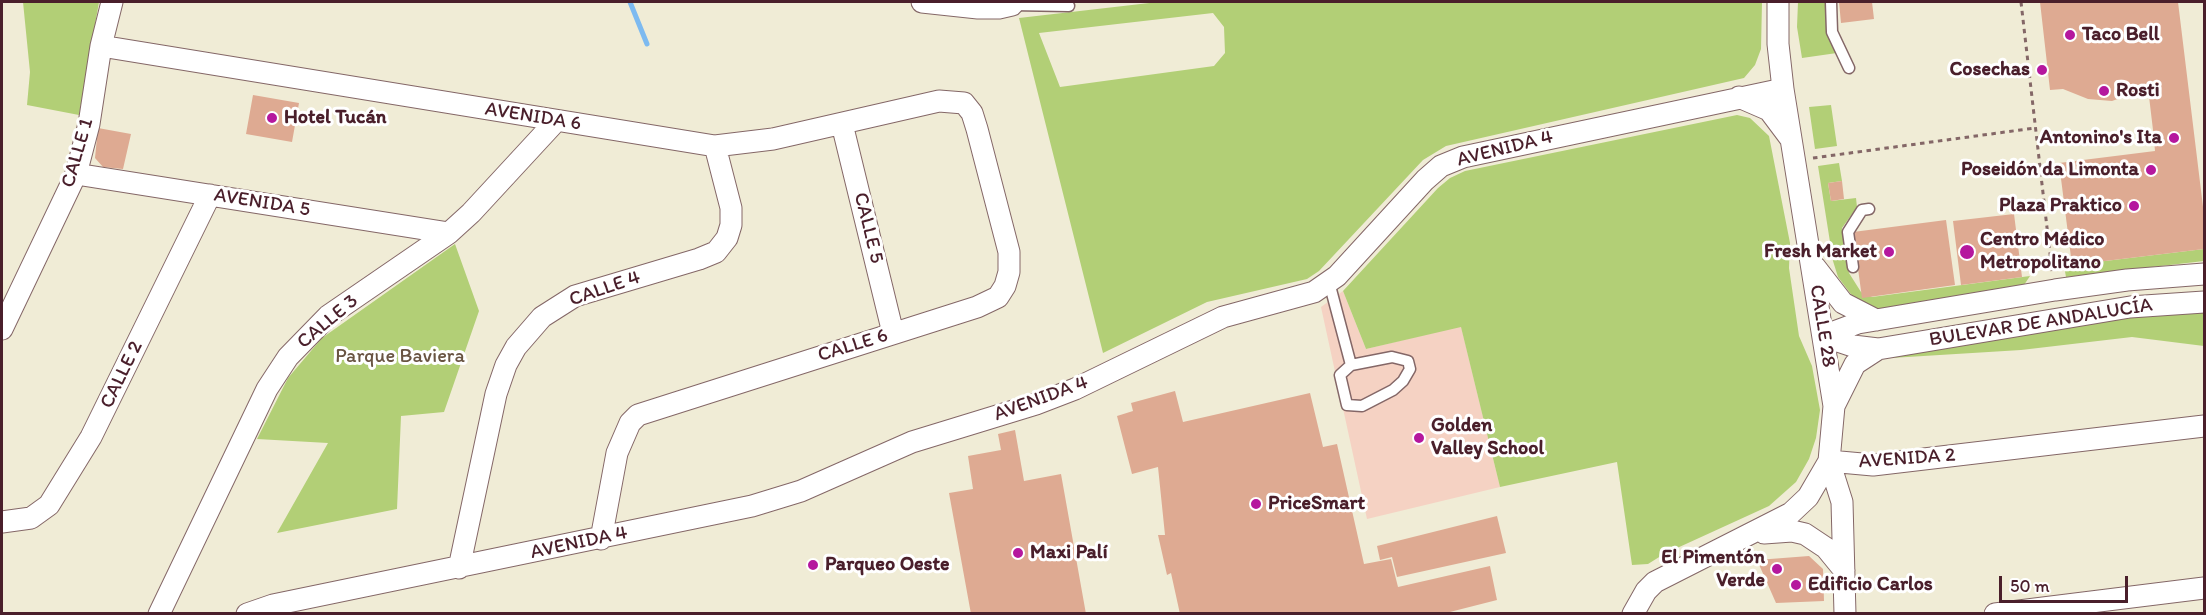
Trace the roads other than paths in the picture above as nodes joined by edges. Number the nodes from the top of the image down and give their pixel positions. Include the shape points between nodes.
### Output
1 (112, 2) edge
2 (922, 2) edge
3 (1778, 2) edge
4 (1831, 2) edge
5 (1013, 3) edge
6 (1069, 6) dead end
7 (1778, 44) junction
8 (100, 46) junction
9 (1849, 68) dead end
10 (1783, 89) junction
11 (1738, 97) junction
12 (964, 103) joint
13 (556, 121) junction
14 (842, 124) junction
15 (1792, 142) junction
16 (715, 146) junction
17 (76, 174) junction
18 (210, 195) junction
19 (1869, 209) dead end
20 (449, 233) junction
21 (1812, 262) junction
22 (1853, 267) dead end
23 (2205, 274) edge
24 (1329, 282) junction
25 (2205, 302) edge
26 (1876, 320) junction
27 (2, 329) edge
28 (893, 333) junction
29 (1823, 336) junction
30 (1878, 349) junction
31 (1351, 365) junction
32 (1834, 406) junction
33 (2205, 426) edge
34 (1828, 461) junction
35 (2, 522) edge
36 (1754, 534) junction
37 (601, 539) junction
38 (459, 568) junction
39 (1844, 570) junction
40 (2205, 588) edge
41 (159, 614) edge
42 (247, 614) edge
43 (1633, 614) edge
44 (1845, 614) edge
45 (1995, 614) edge

1 - 8 street, CALLE 1
2 - 5 street via 978,8
3 - 7 street, CALLE 28
4 - 9 lane via 1832,32
5 - 6 lane
7 - 10 street, CALLE 28
7 - 11 street via 1765,75
8 - 13 street, AVENIDA 6
8 - 17 street, CALLE 1
10 - 11 street, AVENIDA 4
10 - 15 street, CALLE 28
11 - 15 street via 1769,110
11 - 24 street, AVENIDA 4 via 1463,157 1441,166
12 - 14 street, AVENIDA 6 via 939,101
12 - 28 street, CALLE 6 via 977,129 1009,252 1007,279 998,297 977,307
13 - 16 street, AVENIDA 6
13 - 20 street, CALLE 3
14 - 16 street, AVENIDA 6 via 744,145
14 - 28 street, CALLE 5
15 - 21 street, CALLE 28
16 - 38 street, CALLE 4 via 731,208 727,238 716,252 575,296 542,316 516,346 496,394
17 - 18 street, AVENIDA 5
17 - 27 street, CALLE 1
18 - 20 street, AVENIDA 5
18 - 35 street, CALLE 2 via 91,437 49,505 31,518
19 - 22 lane via 1862,210 1848,232
20 - 41 street, CALLE 3 via 328,316 288,357 258,406
21 - 26 street via 1844,303
21 - 29 street, CALLE 28
23 - 26 street, BULEVAR DE ANDALUCÍA via 2127,280
24 - 31 lane
24 - 37 street, AVENIDA 4 via 1307,295 1223,317 1075,389 912,442 801,491 752,506
25 - 30 street, BULEVAR DE ANDALUCÍA via 2130,307
26 - 29 street, BULEVAR DE ANDALUCÍA
28 - 37 street, CALLE 6 via 638,415 630,423 617,453
29 - 30 street, BULEVAR DE ANDALUCÍA
29 - 32 street, CALLE 28
30 - 32 street, BULEVAR DE ANDALUCÍA via 1855,364
31 - 31 lane via 1340,375 1347,405 1354,407 1393,390 1410,369 1402,357
32 - 34 street, CALLE 28
33 - 34 street, AVENIDA 2 via 1873,465
34 - 36 street via 1816,486 1800,505
34 - 39 street, CALLE 28 via 1842,502
36 - 39 street via 1805,534 1826,548
36 - 43 street via 1655,582
37 - 38 street, AVENIDA 4
38 - 42 street, AVENIDA 4 via 273,605
39 - 44 street, CALLE 28
40 - 45 street

